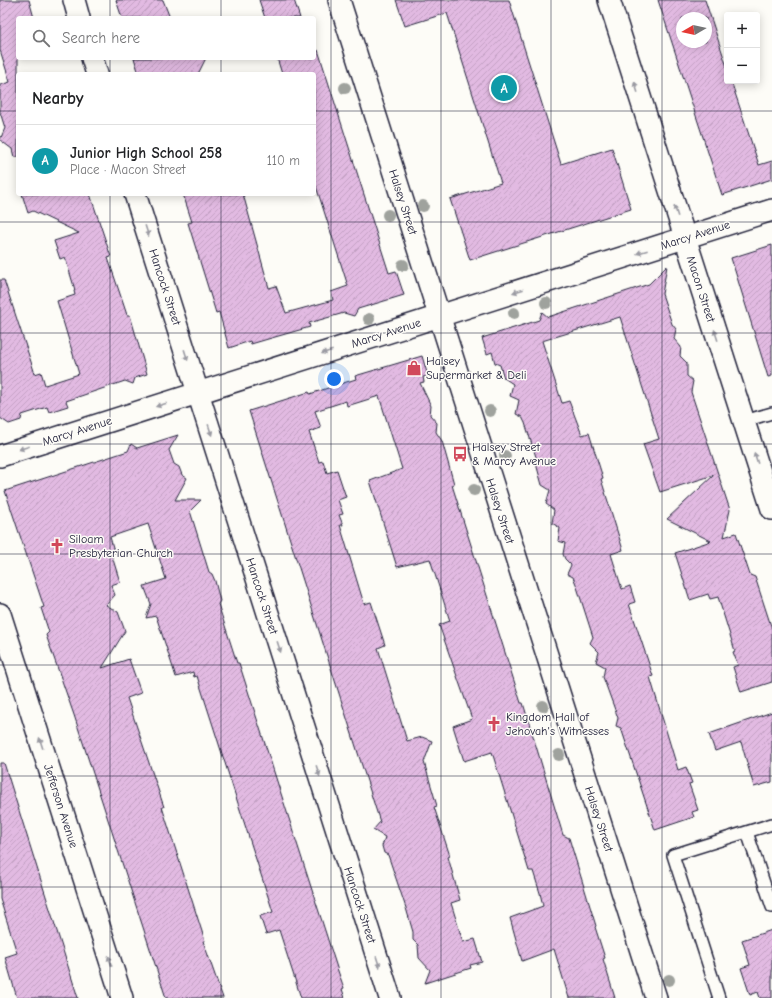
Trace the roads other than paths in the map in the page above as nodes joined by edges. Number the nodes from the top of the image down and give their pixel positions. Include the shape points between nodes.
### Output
1 (74, 0) edge
2 (339, 0) edge
3 (609, 0) edge
4 (78, 16) edge
5 (93, 60) edge
6 (96, 72) edge
7 (136, 196) edge
8 (772, 210) edge
9 (684, 238) junction
10 (440, 316) junction
11 (198, 393) junction
12 (772, 413) edge
13 (744, 421) junction
14 (0, 456) edge
15 (772, 509) edge
16 (0, 614) edge
17 (772, 824) edge
18 (747, 832) junction
19 (772, 907) edge
20 (122, 998) edge
21 (390, 998) edge
22 (656, 998) edge
23 (719, 998) edge

1 - 4 street
2 - 10 street, Halsey Street
9 -> 3 street, Macon Street
5 - 6 street
7 -> 11 street, Hancock Street
8 - 9 street, Marcy Avenue
9 -> 10 street, Marcy Avenue
13 -> 9 street, Macon Street
10 -> 11 street, Marcy Avenue
10 - 22 street, Halsey Street
11 -> 14 street, Marcy Avenue
11 -> 21 street, Hancock Street
12 - 13 lane
15 -> 13 street, Macon Street
20 -> 16 street, Jefferson Avenue
17 - 18 lane
18 - 19 lane
18 - 23 lane via 673,855

